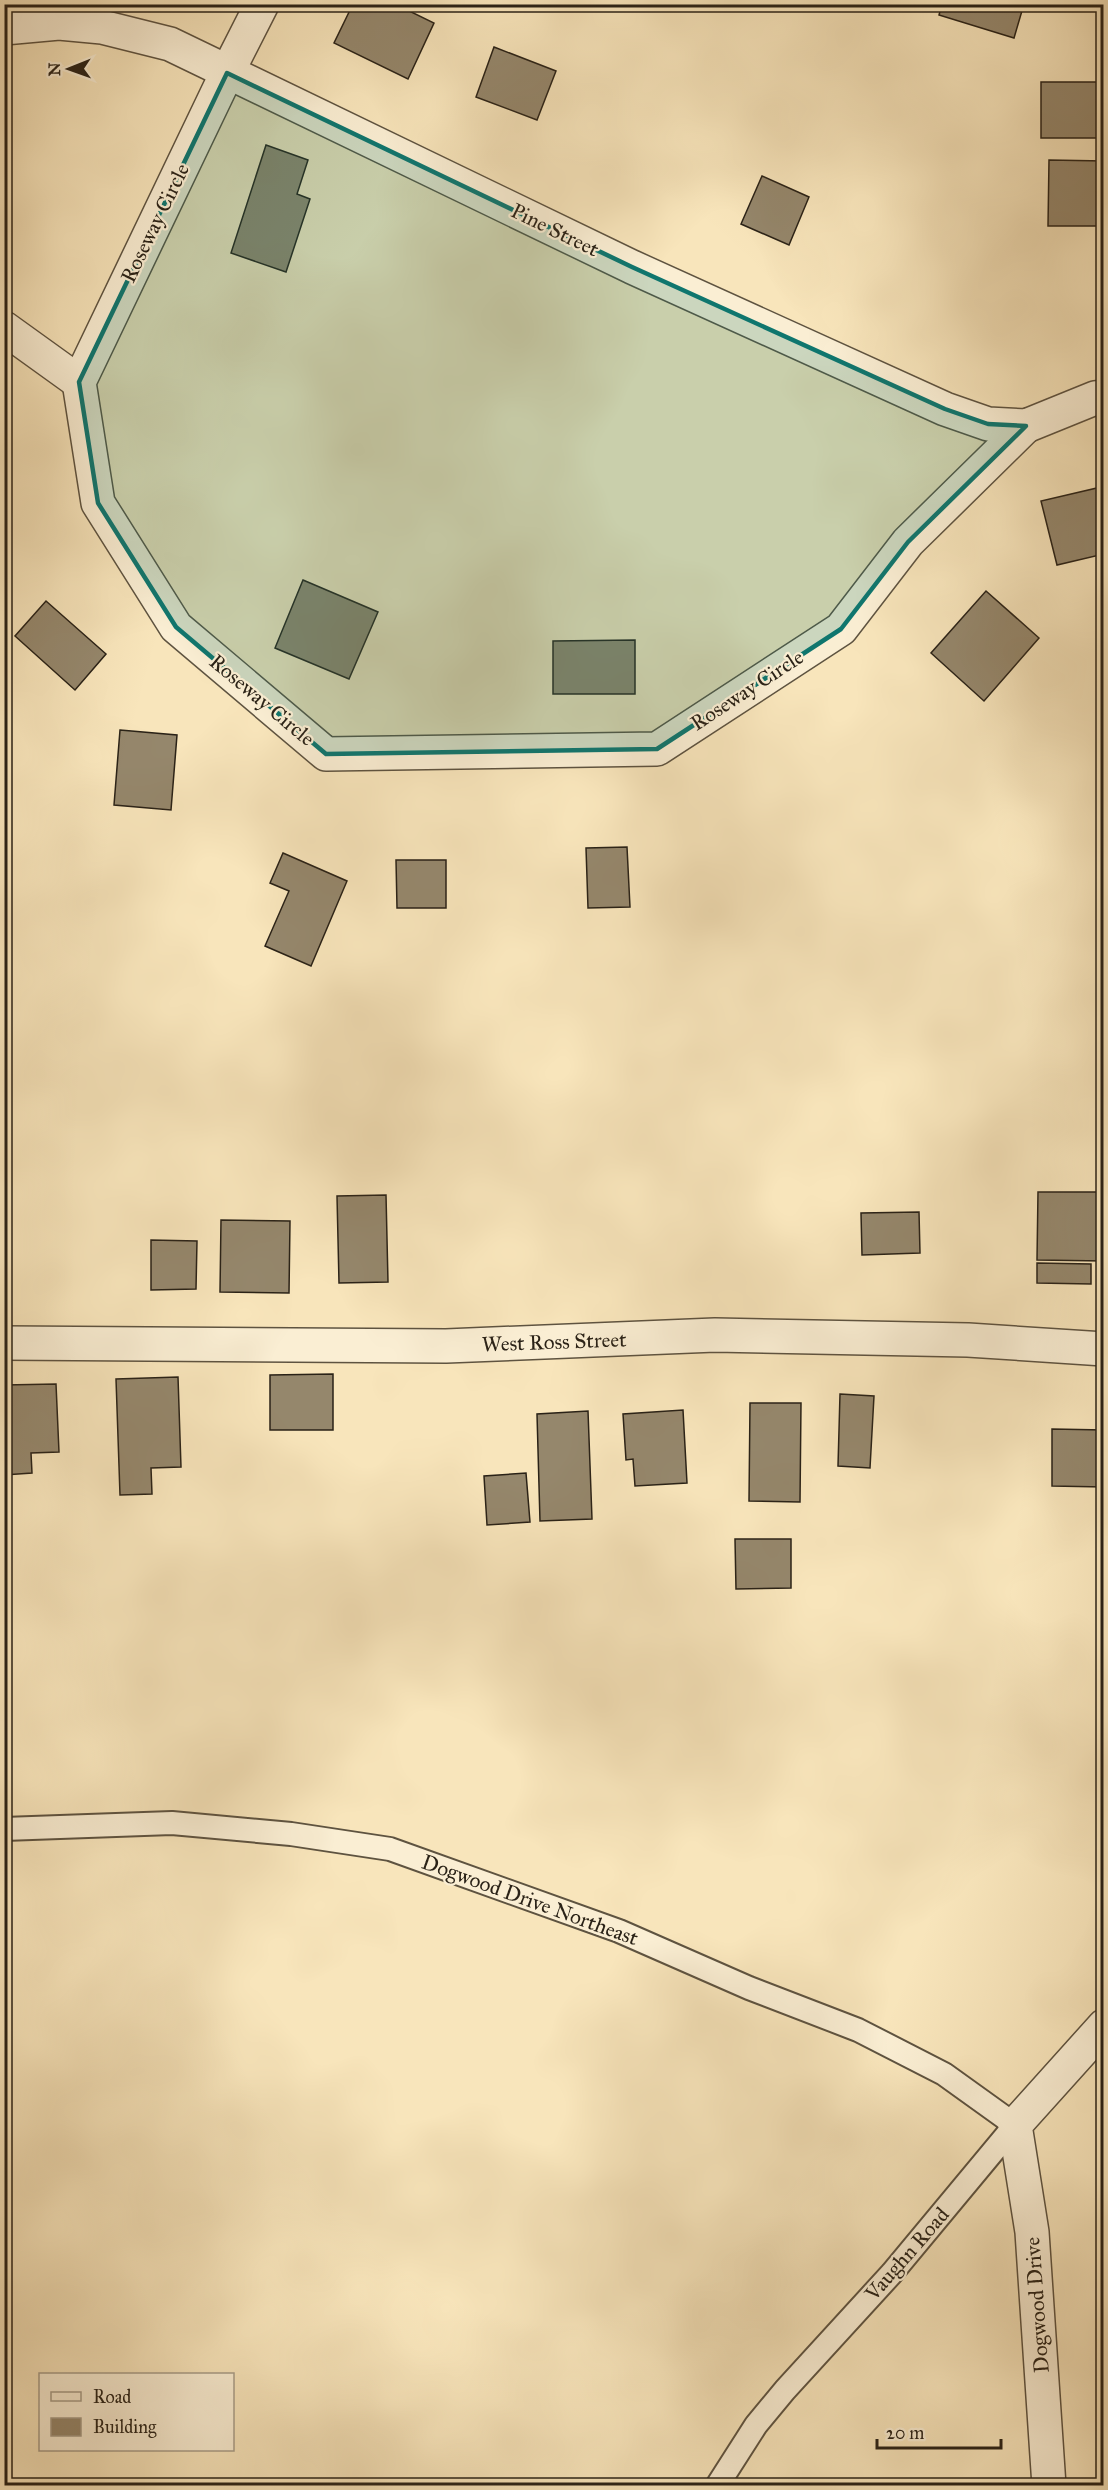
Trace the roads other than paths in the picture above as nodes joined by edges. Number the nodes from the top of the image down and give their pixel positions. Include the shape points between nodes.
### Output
1 (262, 4) edge
2 (4, 28) edge
3 (227, 73) junction
4 (4, 328) edge
5 (79, 382) junction
6 (1104, 398) edge
7 (1026, 426) junction
8 (4, 1343) edge
9 (1104, 1348) edge
10 (4, 1829) edge
11 (1104, 2026) edge
12 (1015, 2125) junction
13 (717, 2486) edge
14 (1049, 2486) edge

1 - 3 street, Roseway Circle
2 - 3 street, Pine Street via 59,22 102,27 170,44
3 - 5 street, Roseway Circle
3 - 7 street, Pine Street via 632,267 945,409 988,424
4 - 5 street
5 - 7 street, Roseway Circle via 98,503 176,627 326,754 657,749 841,629 908,542
6 - 7 street, Pine Street via 1095,398
8 - 9 street, West Ross Street via 446,1346 715,1335 968,1340
10 - 12 lane, Dogwood Drive Northeast via 172,1823 291,1834 390,1849 619,1931 858,2030 944,2074
11 - 12 street, Vaughn Road
12 - 13 lane, Vaughn Road via 892,2273 756,2425
12 - 14 street, Dogwood Drive via 1032,2232

